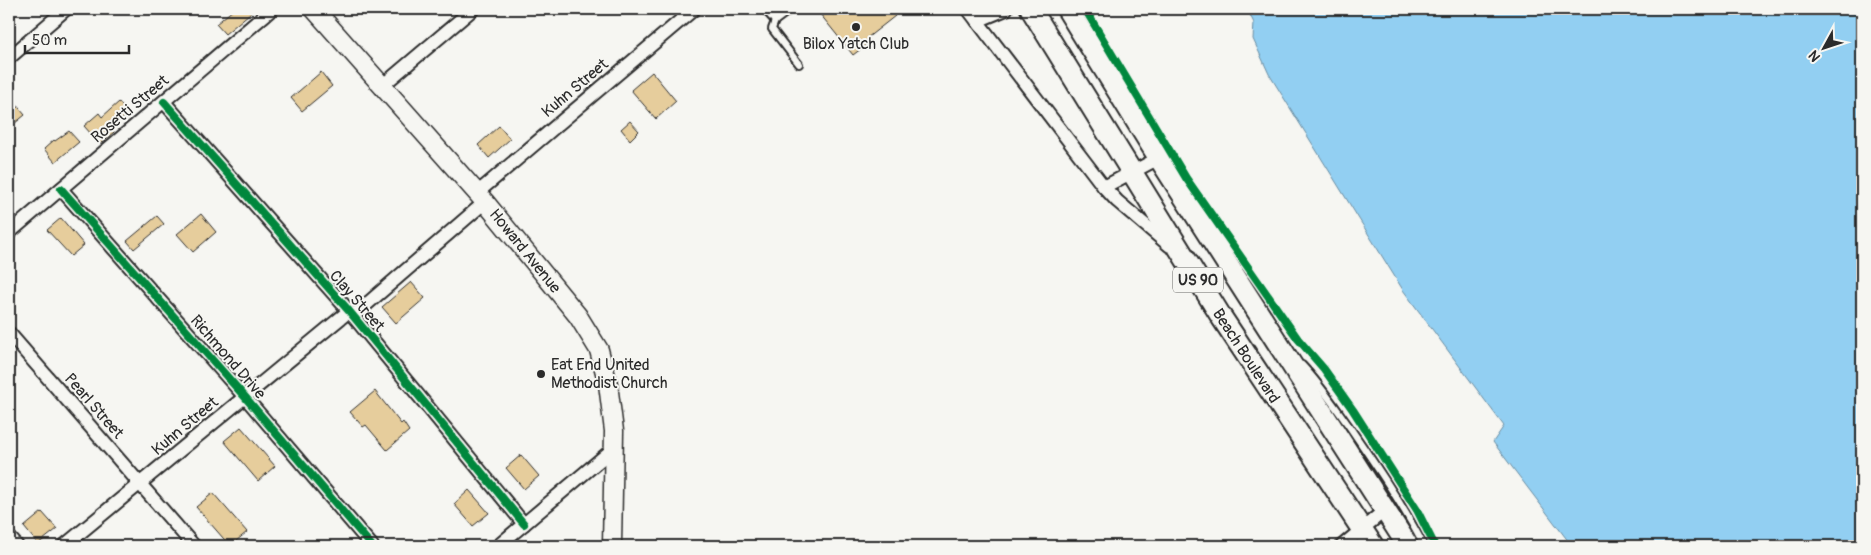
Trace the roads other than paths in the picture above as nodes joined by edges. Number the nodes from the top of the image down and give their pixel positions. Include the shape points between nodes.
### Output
1 (66, 9) edge
2 (272, 9) edge
3 (314, 9) edge
4 (473, 9) edge
5 (694, 9) edge
6 (764, 9) edge
7 (791, 9) edge
8 (968, 9) edge
9 (1006, 9) edge
10 (1031, 9) edge
11 (1067, 9) edge
12 (775, 21) junction
13 (977, 21) junction
14 (9, 58) edge
15 (799, 64) dead end
16 (382, 86) junction
17 (164, 102) junction
18 (1159, 158) junction
19 (1132, 173) junction
20 (1104, 187) junction
21 (61, 189) junction
22 (481, 197) junction
23 (9, 233) edge
24 (1188, 264) junction
25 (351, 313) junction
26 (9, 333) edge
27 (1274, 339) junction
28 (245, 397) junction
29 (614, 448) junction
30 (140, 484) junction
31 (1385, 510) junction
32 (524, 524) junction
33 (1362, 529) junction
34 (9, 537) edge
35 (17, 546) edge
36 (64, 546) edge
37 (194, 546) edge
38 (372, 546) edge
39 (498, 546) edge
40 (612, 546) edge
41 (1342, 546) edge
42 (1373, 546) edge
43 (1408, 546) edge
44 (1424, 546) edge

1 - 14 street
2 - 17 street, Rosetti Street
3 - 16 main road, Howard Avenue
4 - 16 street
5 - 22 street, Kuhn Street
6 - 12 lane
7 - 12 lane
8 - 13 street
9 - 13 street
10 - 19 main road, Beach Boulevard / US 90
11 - 18 main road, Beach Boulevard / US 90
12 - 15 lane via 772,29
13 - 20 street
16 - 22 main road, Howard Avenue
17 - 21 street, Rosetti Street
17 - 25 street, Clay Street
18 - 19 street
18 - 27 main road, Beach Boulevard / US 90
19 - 20 street
19 - 24 main road, Beach Boulevard / US 90
20 - 24 street
21 - 23 street, Rosetti Street
21 - 28 street, Richmond Drive
22 - 25 street, Kuhn Street
22 - 29 main road, Howard Avenue via 578,316 599,350 612,403
24 - 33 main road, Beach Boulevard / US 90 via 1294,430
25 - 28 street, Kuhn Street
25 - 32 street, Clay Street
26 - 30 street, Pearl Street
27 - 31 main road, Beach Boulevard / US 90
27 - 44 lane via 1316,380 1379,470
28 - 30 street, Kuhn Street
28 - 38 street, Richmond Drive
29 - 32 street
29 - 40 main road, Howard Avenue
30 - 36 street, Kuhn Street
30 - 37 street, Pearl Street
31 - 33 street
31 - 43 main road, Beach Boulevard / US 90
32 - 39 street
33 - 41 street
33 - 42 main road, Beach Boulevard / US 90
34 - 35 street

